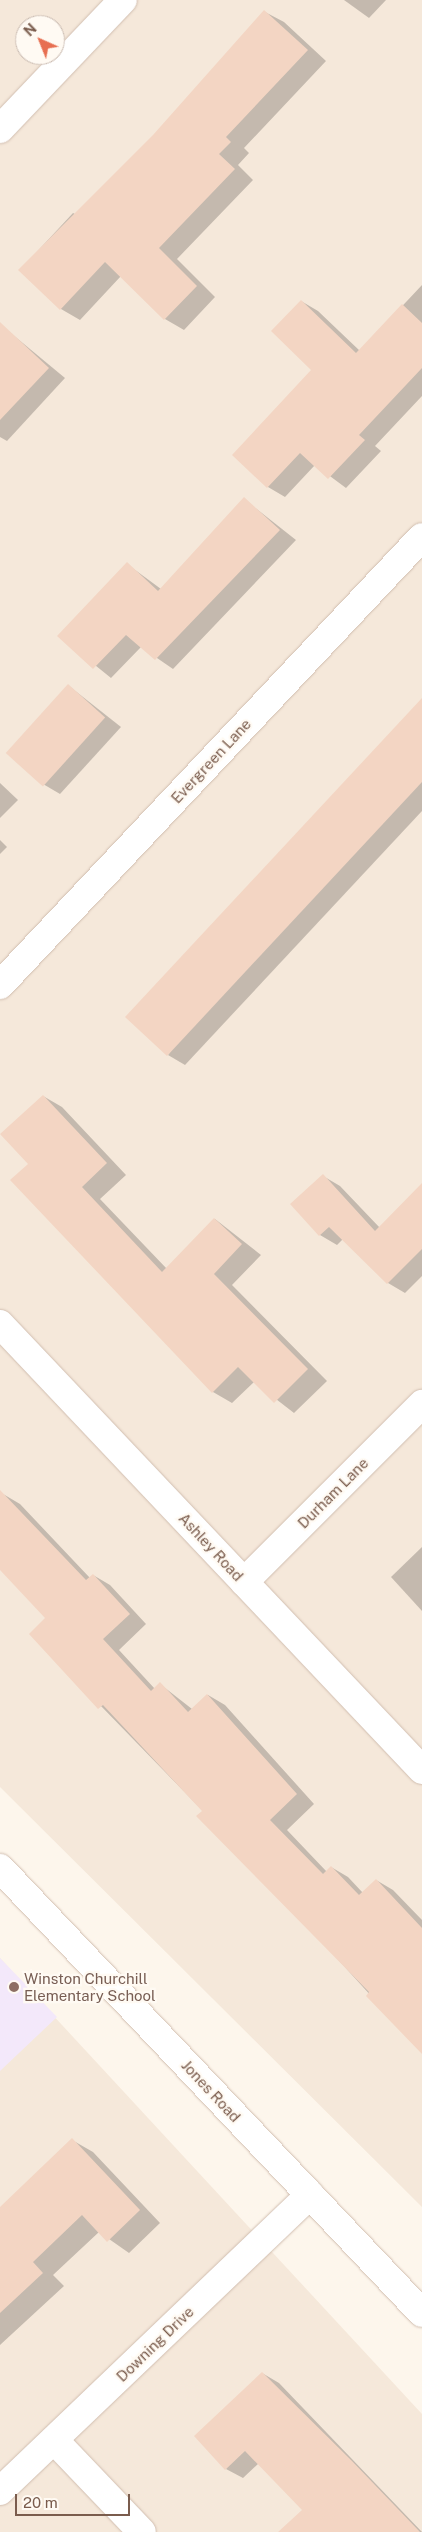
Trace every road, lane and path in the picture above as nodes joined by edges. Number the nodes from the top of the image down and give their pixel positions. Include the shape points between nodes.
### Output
1 (123, 0) edge
2 (0, 129) edge
3 (422, 536) edge
4 (0, 986) edge
5 (0, 1324) edge
6 (422, 1404) edge
7 (244, 1582) junction
8 (422, 1770) edge
9 (0, 1868) edge
10 (310, 2195) junction
11 (422, 2313) edge
12 (54, 2440) junction
13 (0, 2491) edge
14 (142, 2532) edge

1 - 2 street
3 - 4 street, Evergreen Lane
5 - 7 street, Ashley Road
6 - 7 street, Durham Lane
7 - 8 street, Ashley Road
9 - 10 street, Jones Road
10 - 11 street, Jones Road
10 - 12 street, Downing Drive
12 - 13 street, Downing Drive
12 - 14 street

